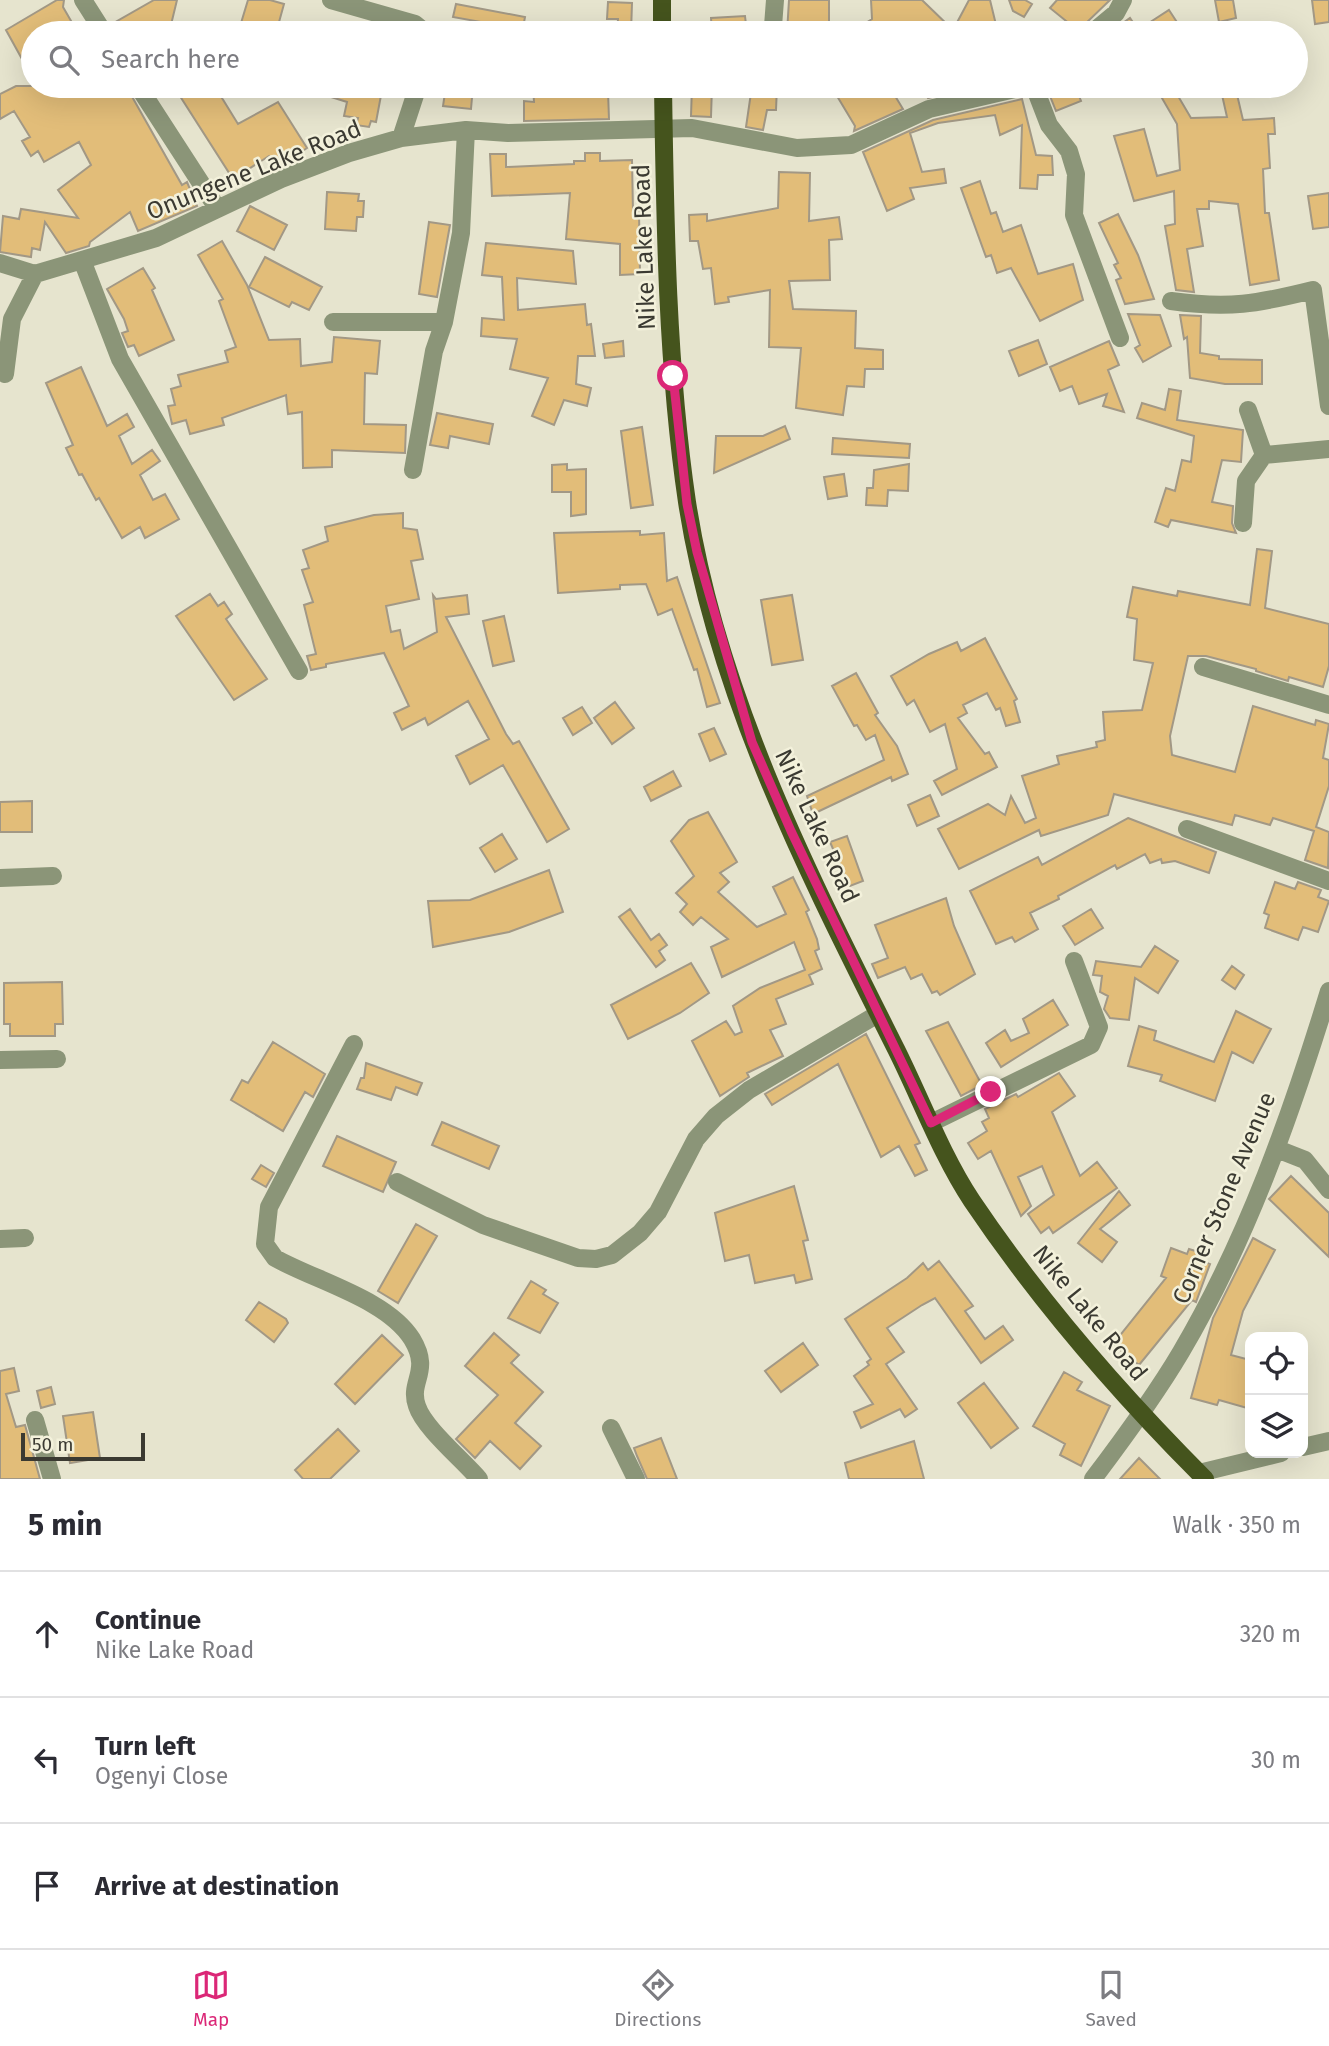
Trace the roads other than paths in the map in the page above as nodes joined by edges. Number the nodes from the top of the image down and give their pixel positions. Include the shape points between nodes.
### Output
1 (83, 0) edge
2 (98, 0) edge
3 (331, 0) edge
4 (662, 0) edge
5 (775, 0) edge
6 (1123, 0) edge
7 (96, 21) edge
8 (100, 21) edge
9 (404, 21) edge
10 (662, 21) edge
11 (773, 21) edge
12 (1106, 21) edge
13 (146, 98) edge
14 (414, 98) edge
15 (663, 98) edge
16 (974, 98) edge
17 (1039, 98) edge
18 (664, 129) junction
19 (466, 130) junction
20 (401, 138) junction
21 (217, 208) junction
22 (82, 260) junction
23 (0, 263) edge
24 (35, 274) junction
25 (1171, 301) dead end
26 (333, 322) dead end
27 (444, 322) junction
28 (1120, 338) dead end
29 (5, 374) dead end
30 (1329, 406) edge
31 (1248, 410) dead end
32 (1329, 449) edge
33 (1264, 454) junction
34 (413, 470) dead end
35 (1243, 523) dead end
36 (1203, 667) dead end
37 (299, 671) dead end
38 (1329, 705) edge
39 (1187, 829) dead end
40 (53, 876) dead end
41 (0, 878) edge
42 (1329, 881) edge
43 (1074, 961) dead end
44 (1329, 991) edge
45 (878, 1014) junction
46 (354, 1044) dead end
47 (57, 1059) dead end
48 (0, 1060) edge
49 (931, 1123) junction
50 (1277, 1149) junction
51 (397, 1182) dead end
52 (1329, 1190) edge
53 (25, 1238) dead end
54 (0, 1239) edge
55 (1142, 1414) junction
56 (35, 1420) dead end
57 (611, 1428) dead end
58 (1329, 1441) edge
59 (1308, 1446) edge
60 (1264, 1458) edge
61 (1202, 1476) edge
62 (52, 1479) edge
63 (479, 1479) edge
64 (636, 1479) edge
65 (1093, 1479) edge

1 - 7 street
2 - 8 street
3 - 9 street
4 - 10 main road
5 - 11 street
6 - 12 street
13 - 21 street
14 - 20 street
15 - 18 main road, Nike Lake Road
16 - 18 street, Onungene Lake Road via 929,108 851,145 797,148 692,128
17 - 28 street via 1049,125 1069,151 1076,174 1074,215
18 - 19 street, Onungene Lake Road
18 - 45 main road, Nike Lake Road via 673,376 697,552 752,742
19 - 20 street, Onungene Lake Road
19 - 27 street via 461,233
20 - 21 street, Onungene Lake Road via 349,153
21 - 22 street, Onungene Lake Road via 156,238
22 - 24 street, Onungene Lake Road
22 - 37 street via 120,359
23 - 24 street
24 - 29 street via 12,319
25 - 30 street via 1254,305 1313,290
26 - 27 street
27 - 34 street via 434,351
31 - 33 street
32 - 33 street
33 - 35 street via 1246,481
36 - 38 street
39 - 42 street
40 - 41 street
43 - 49 street via 1099,1027 1091,1045
44 - 50 street, Corner Stone Avenue
45 - 49 main road, Nike Lake Road
45 - 51 street via 749,1090 716,1116 696,1139 658,1212 612,1255 578,1258 483,1225
46 - 63 street via 269,1207 265,1244 275,1258 384,1310 399,1324 422,1361 416,1404 423,1418
47 - 48 street
49 - 55 main road, Nike Lake Road via 970,1198 1056,1318
50 - 52 street via 1305,1160
50 - 55 street, Corner Stone Avenue via 1203,1311
53 - 54 street
55 - 61 main road, Nike Lake Road
55 - 65 street, Corner Stone Avenue
56 - 62 street
57 - 64 street
58 - 59 street
60 - 61 street

